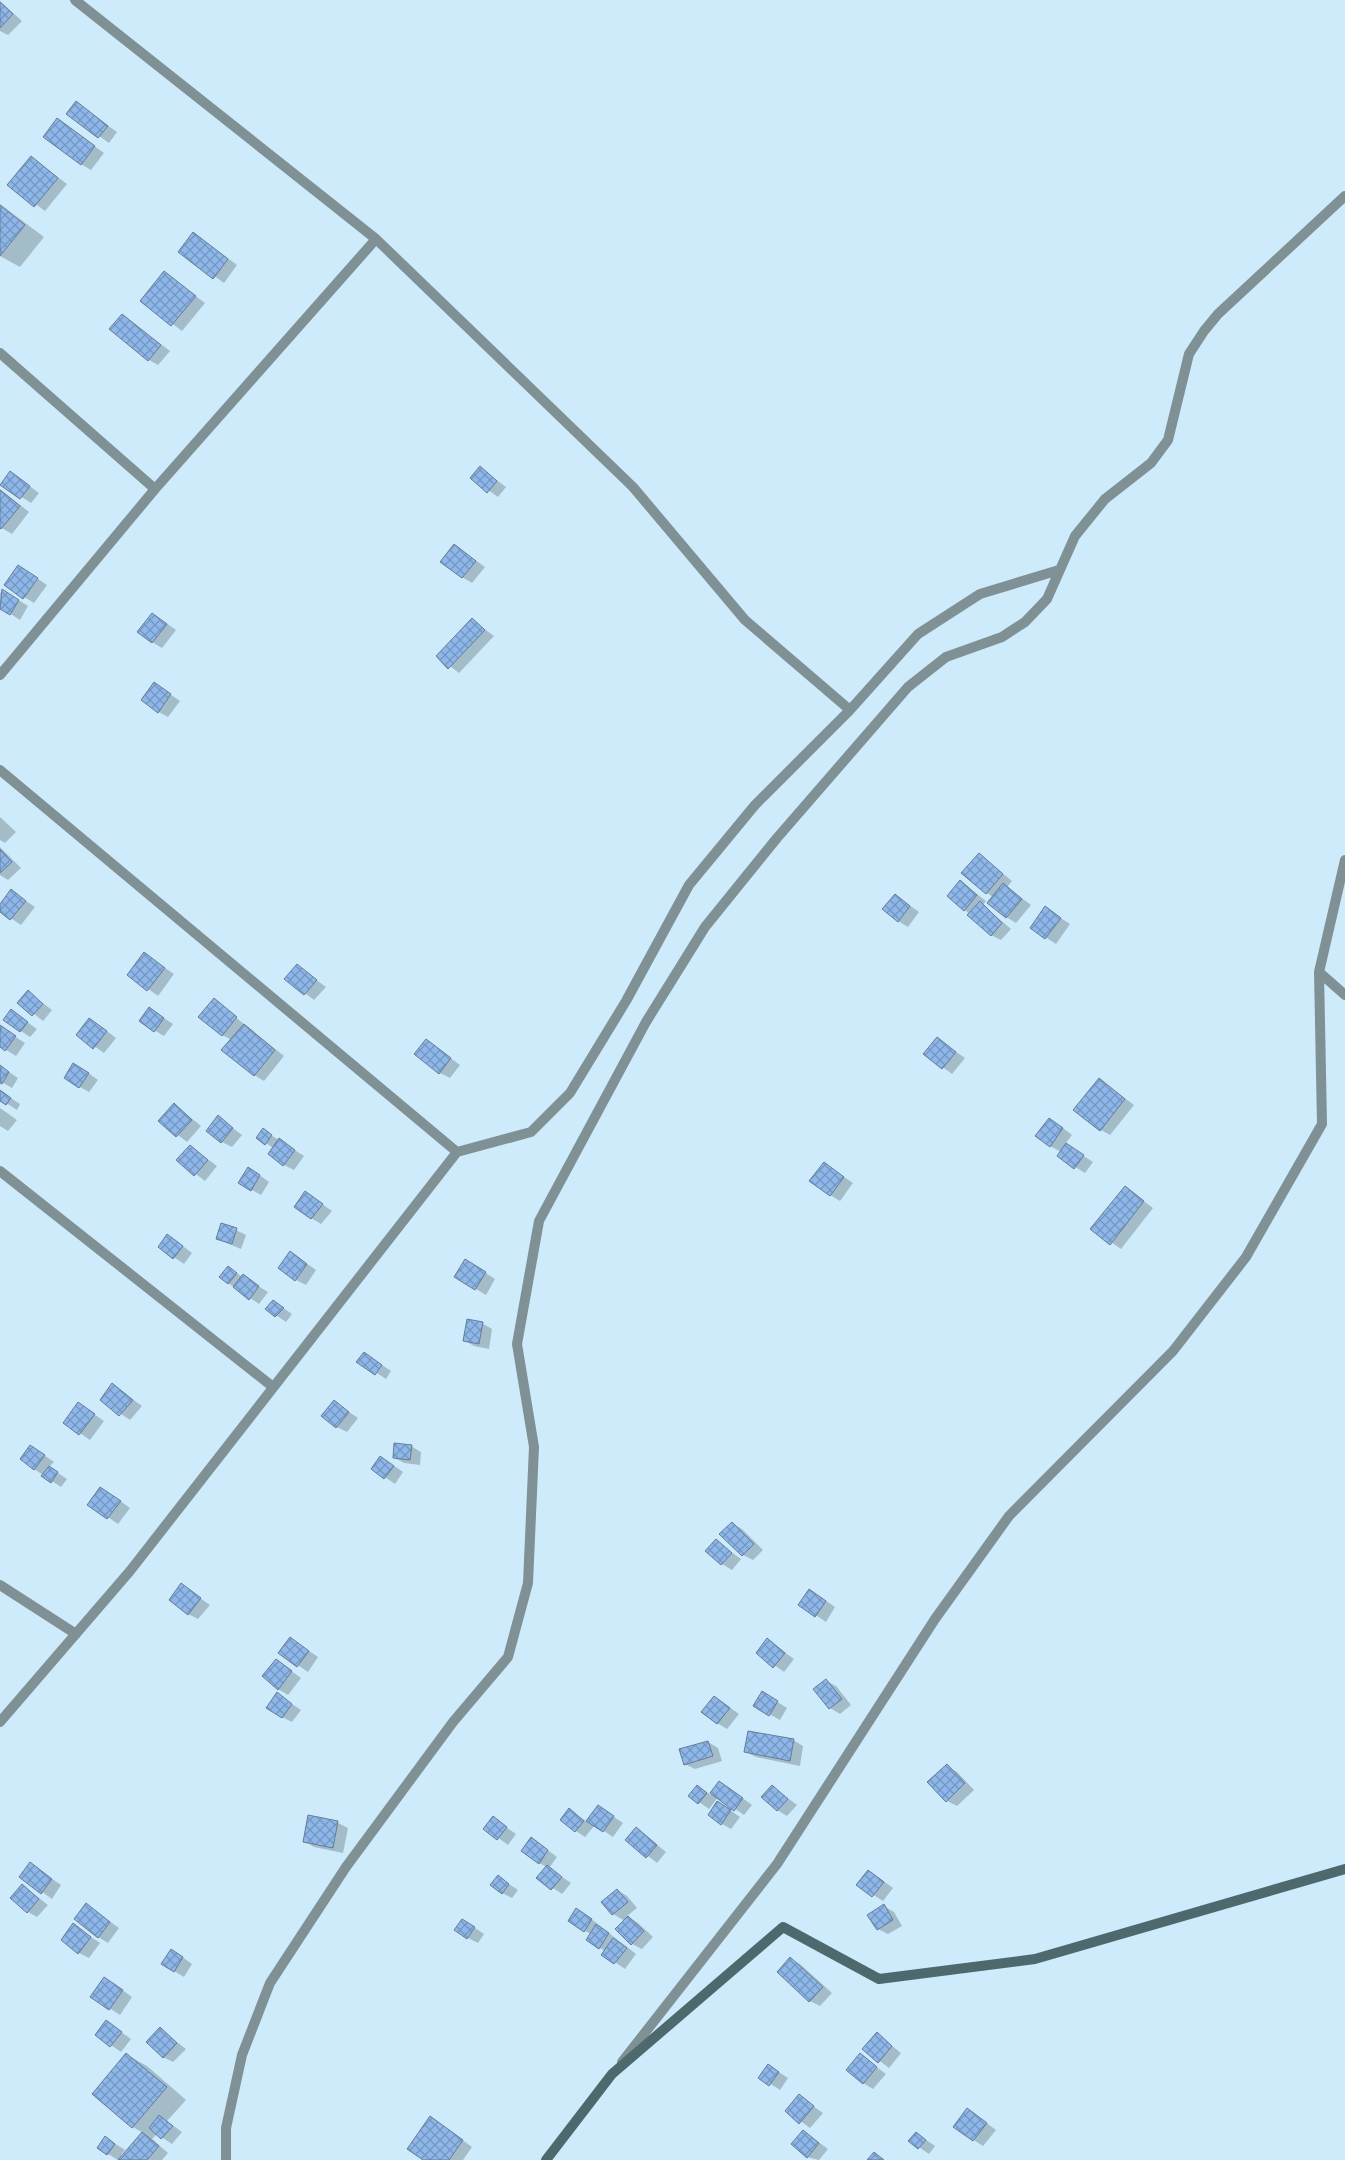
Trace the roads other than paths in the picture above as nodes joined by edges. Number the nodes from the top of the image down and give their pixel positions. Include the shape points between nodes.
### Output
1 (75, 0) edge
2 (1345, 196) edge
3 (376, 239) junction
4 (0, 353) edge
5 (155, 489) junction
6 (1059, 570) junction
7 (0, 675) edge
8 (850, 710) junction
9 (0, 770) edge
10 (1345, 860) edge
11 (1318, 972) junction
12 (1345, 995) edge
13 (457, 1152) junction
14 (0, 1172) edge
15 (273, 1388) junction
16 (0, 1585) edge
17 (76, 1634) junction
18 (0, 1722) edge
19 (1345, 1869) edge
20 (612, 2074) junction
21 (226, 2160) edge
22 (546, 2160) edge

1 - 3 street
2 - 6 street via 1218,314 1204,331 1190,354 1168,440 1151,463 1105,499 1075,536
3 - 5 street
3 - 8 street via 633,487 745,620
4 - 5 street
5 - 7 street
6 - 8 street via 980,594 918,634
6 - 21 street via 1047,599 1025,622 1002,636 946,657 908,687 777,838 705,927 646,1022 539,1221 517,1344 534,1447 528,1582 508,1657 453,1722 352,1859 270,1983 242,2055 226,2128
8 - 13 street via 755,806 689,885 570,1093 531,1132
9 - 13 street
10 - 11 street
11 - 12 street
11 - 20 street via 1322,1124 1246,1257 1173,1351 1009,1516 935,1619 777,1864
13 - 15 street
14 - 15 street
15 - 17 street via 130,1571
16 - 17 street
17 - 18 street
19 - 20 street via 1035,1959 879,1979 783,1927
20 - 22 street

